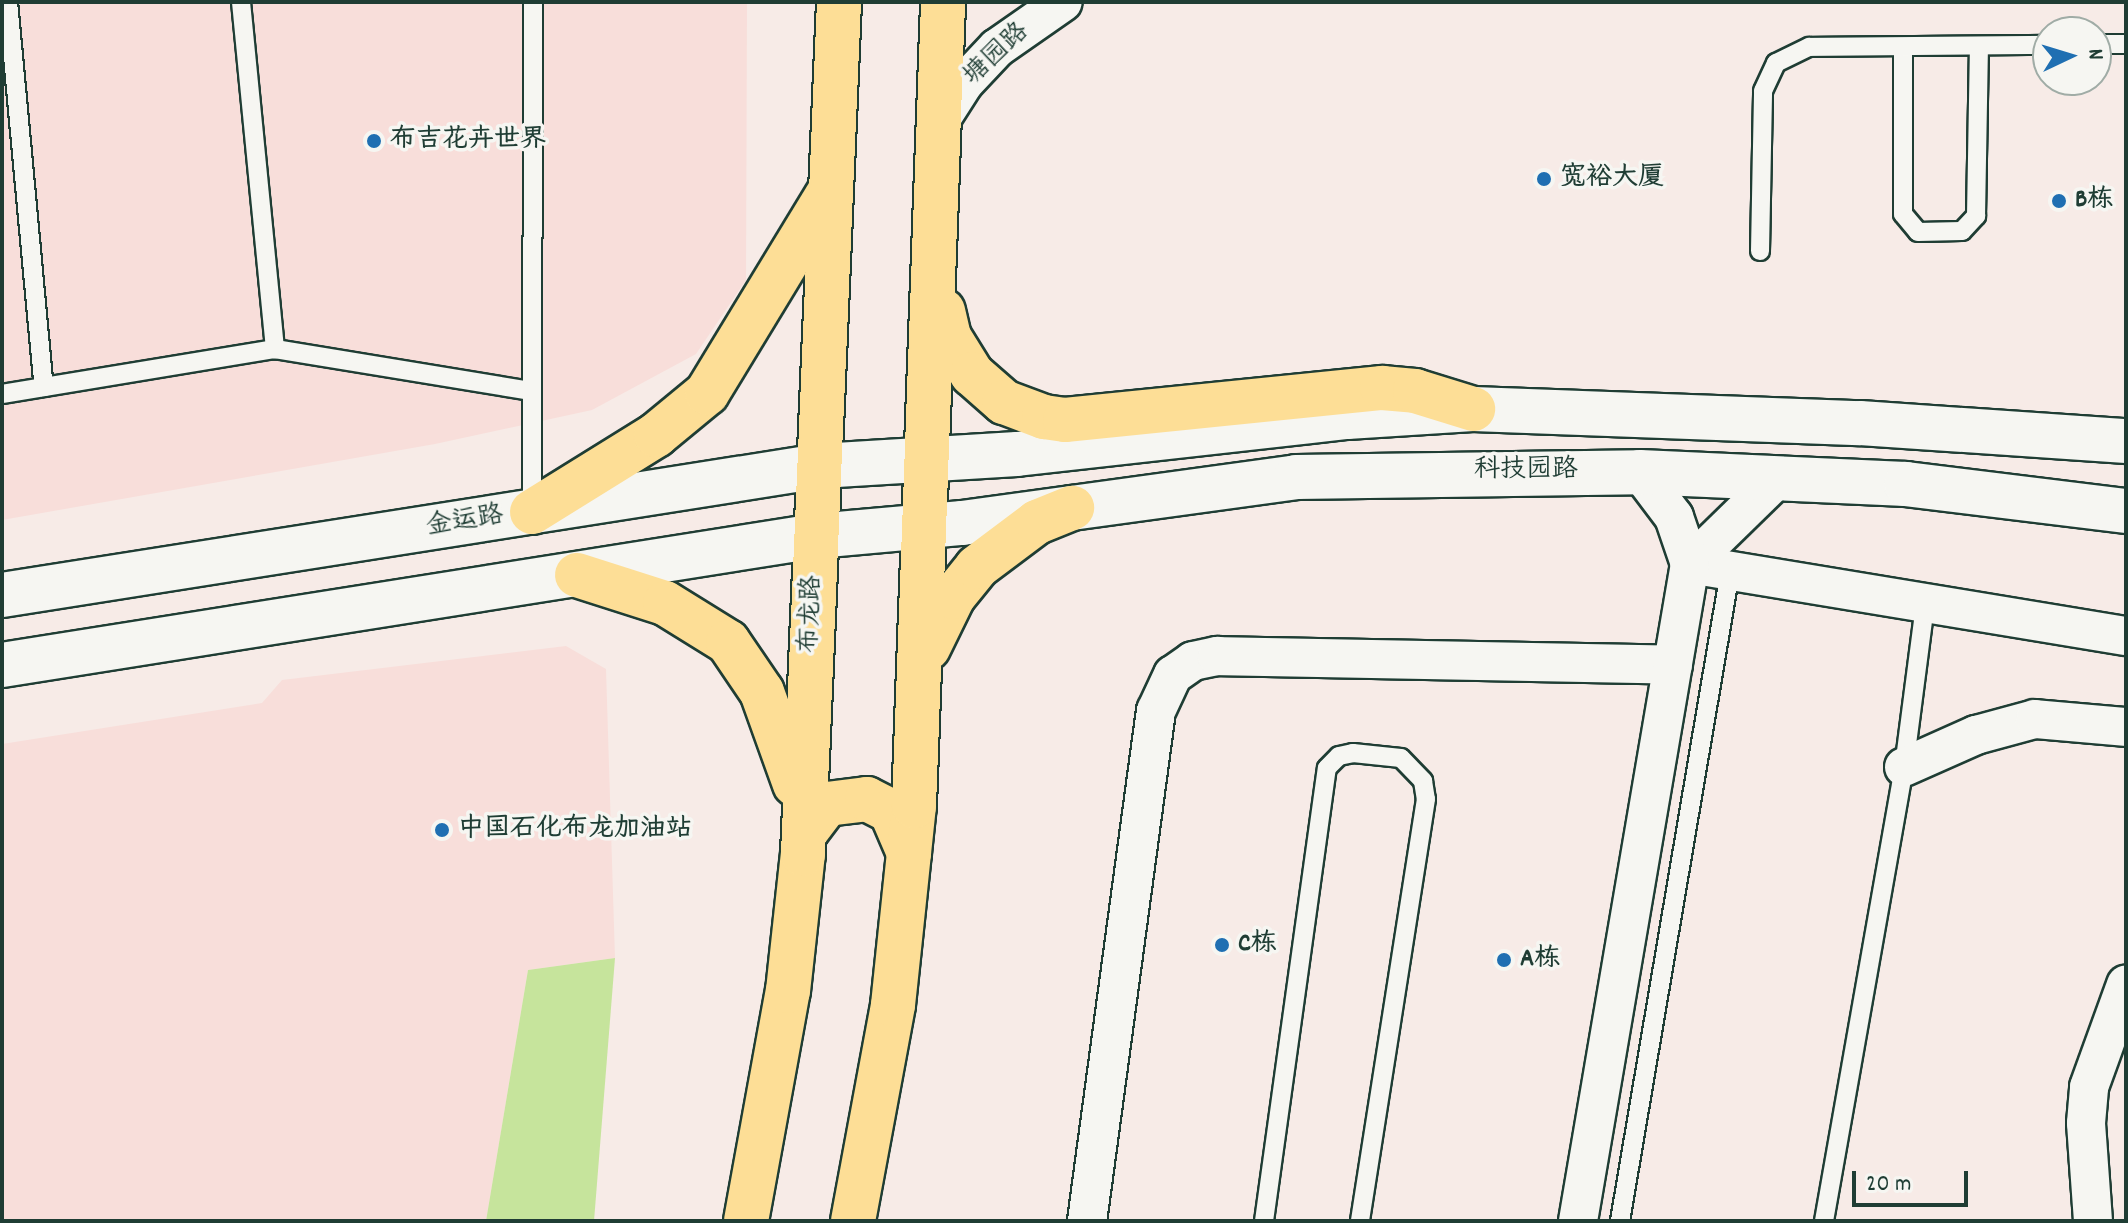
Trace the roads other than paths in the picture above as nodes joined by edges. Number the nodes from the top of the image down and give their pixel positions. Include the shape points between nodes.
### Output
1 (8, 2) edge
2 (241, 2) edge
3 (533, 2) edge
4 (839, 2) edge
5 (943, 2) edge
6 (1063, 2) edge
7 (2032, 45) edge
8 (1979, 46) junction
9 (1903, 47) junction
10 (941, 119) junction
11 (832, 189) junction
12 (1760, 251) dead end
13 (936, 273) junction
14 (275, 349) junction
15 (44, 387) junction
16 (532, 391) junction
17 (2, 394) edge
18 (1473, 409) junction
19 (2126, 441) edge
20 (929, 456) junction
21 (820, 466) junction
22 (1640, 472) junction
23 (1777, 479) junction
24 (1072, 508) junction
25 (2126, 511) edge
26 (532, 512) junction
27 (927, 527) junction
28 (816, 536) junction
29 (1690, 564) junction
30 (1730, 572) junction
31 (577, 575) junction
32 (2, 595) edge
33 (1925, 605) junction
34 (2126, 636) edge
35 (2, 665) edge
36 (921, 665) junction
37 (1673, 665) junction
38 (2126, 727) edge
39 (1904, 767) junction
40 (804, 844) junction
41 (909, 853) junction
42 (2126, 985) edge
43 (746, 1221) edge
44 (853, 1221) edge
45 (1087, 1221) edge
46 (1264, 1221) edge
47 (1360, 1221) edge
48 (1578, 1221) edge
49 (1620, 1221) edge
50 (1824, 1221) edge
51 (2093, 1221) edge

1 - 15 lane
2 - 14 lane
3 - 16 lane
4 - 11 main road, 布龙路
5 - 10 main road
6 - 10 street, 塘园路 via 997,48 964,83
7 - 8 lane
8 - 9 lane
8 - 9 lane via 1976,216 1962,231 1918,232 1903,214
9 - 12 lane via 1809,47 1790,53 1765,77
10 - 13 main road
11 - 21 main road, 布龙路
11 - 26 main road via 707,393 656,435
13 - 18 main road via 949,337 965,365 1004,402 1044,417 1065,420 1382,388 1415,391
13 - 20 main road
14 - 15 lane
14 - 16 lane
15 - 17 lane
16 - 26 lane
18 - 19 main road via 1860,423
18 - 20 main road via 1017,454
20 - 21 main road, 金运路
20 - 27 main road
21 - 26 main road, 金运路
21 - 28 main road, 布龙路
22 - 23 main road, 科技园路
22 - 24 main road, 科技园路 via 1296,477
22 - 29 street via 1674,517
23 - 25 main road, 科技园路 via 1906,484
23 - 29 street
24 - 27 main road, 科技园路
24 - 36 main road via 1016,535 977,567 953,597
26 - 32 main road, 金运路
27 - 28 main road
27 - 36 main road
28 - 31 main road
28 - 40 main road, 布龙路
29 - 30 street
29 - 37 street
30 - 33 street
30 - 49 lane
31 - 35 main road
31 - 40 main road via 665,603 728,642 776,721
33 - 34 street
33 - 39 lane
36 - 41 main road
37 - 45 street via 1217,656 1193,661 1173,675 1156,711
37 - 48 street
38 - 39 street via 2035,719 1976,735
39 - 50 lane
40 - 41 main road via 827,804 867,799 891,811
40 - 43 main road, 布龙路 via 786,1007
41 - 44 main road via 893,1005
42 - 51 street via 2089,1087 2086,1123
46 - 47 lane via 1327,768 1339,756 1353,753 1401,758 1423,781 1426,799

